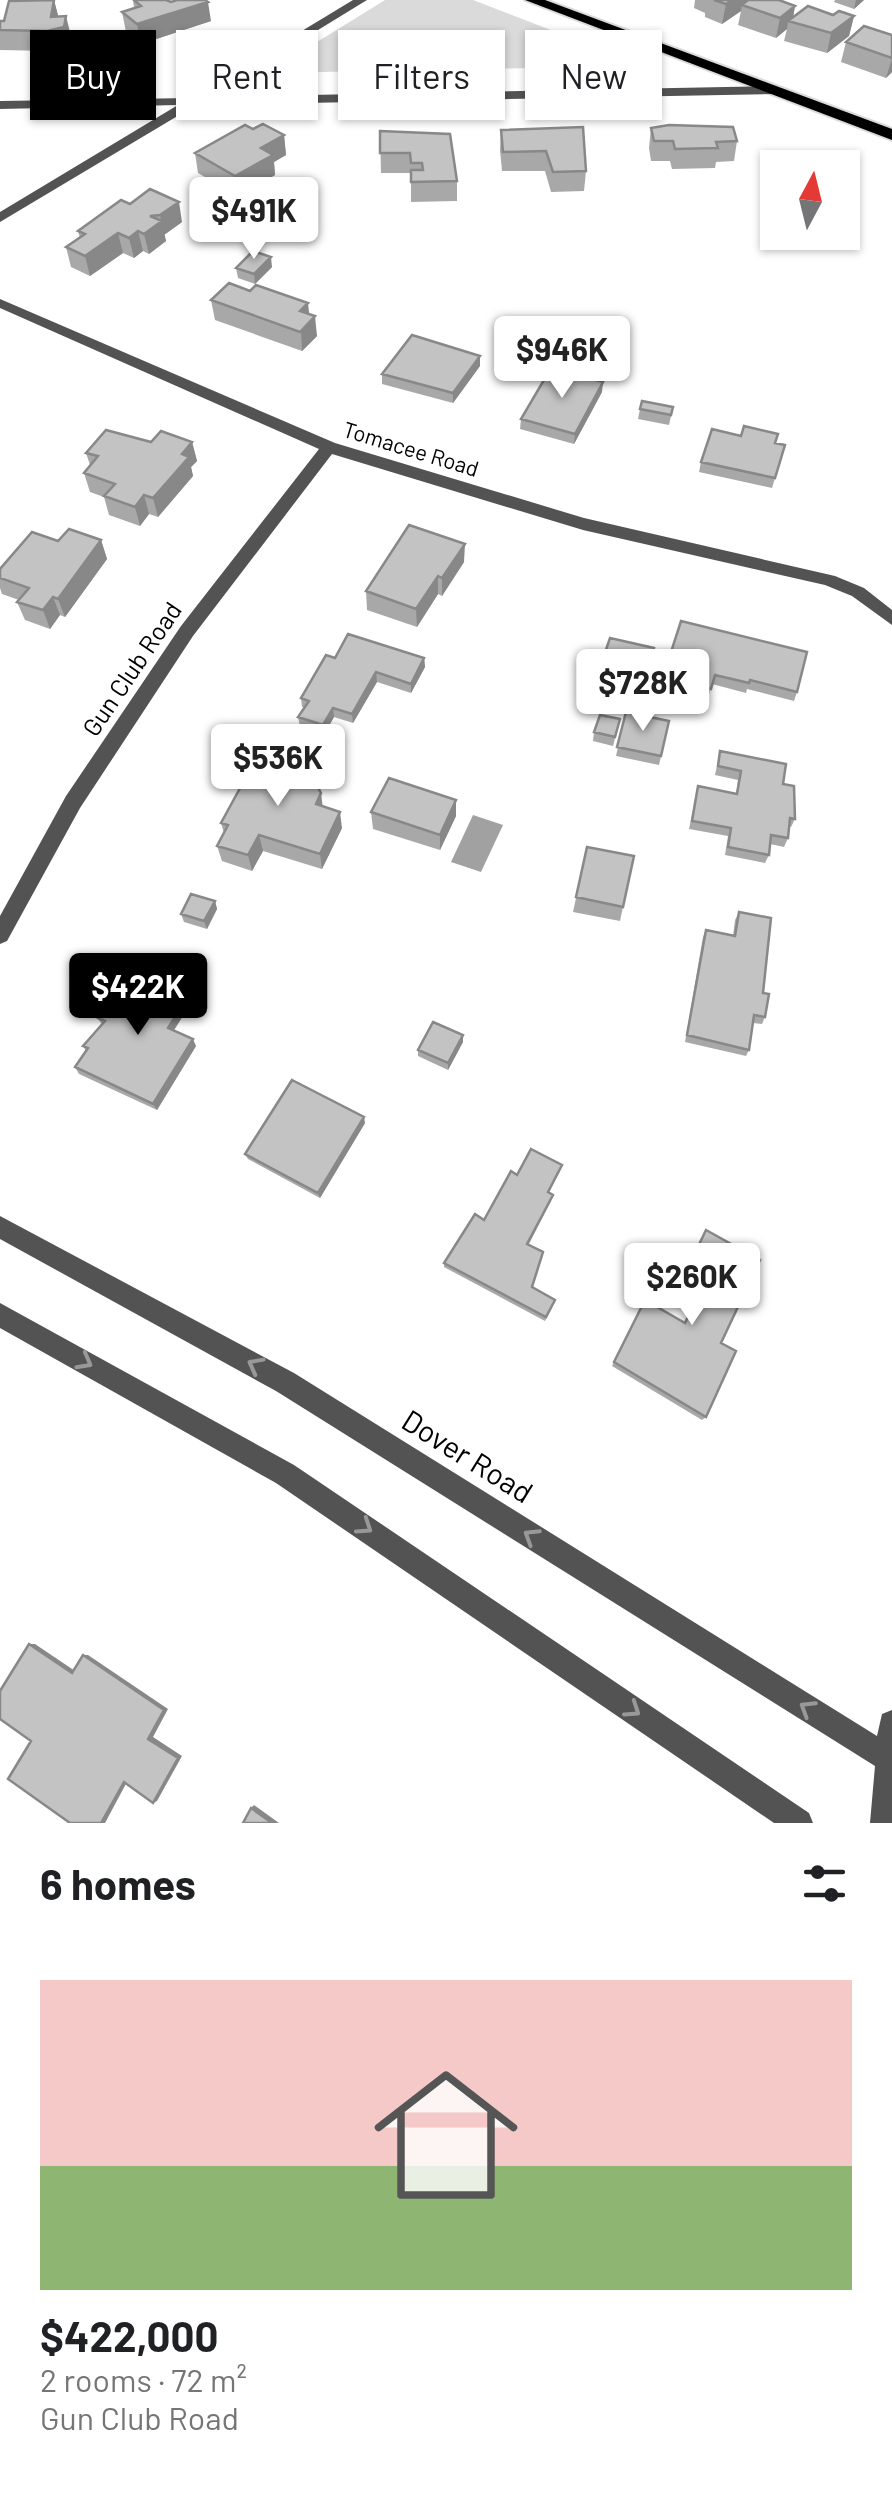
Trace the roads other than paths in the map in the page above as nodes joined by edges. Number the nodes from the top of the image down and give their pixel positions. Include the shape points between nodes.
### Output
1 (361, 0) edge
2 (532, 0) edge
3 (312, 30) edge
4 (772, 90) junction
5 (318, 99) edge
6 (176, 102) edge
7 (0, 105) edge
8 (176, 114) edge
9 (892, 135) edge
10 (0, 218) edge
11 (0, 303) edge
12 (329, 447) junction
13 (892, 619) edge
14 (0, 935) edge
15 (0, 1227) edge
16 (0, 1314) edge
17 (892, 1724) edge
18 (890, 1760) junction
19 (799, 1823) edge
20 (884, 1823) edge

1 - 3 street
2 - 4 main road
4 - 5 street
4 - 9 main road
6 - 7 street
8 - 10 street
11 - 12 street, Tomacee Road
12 - 13 street, Tomacee Road via 583,524 829,580 858,592
12 - 14 street, Gun Club Road via 186,630 73,802
18 -> 15 street, Dover Road via 286,1382
16 -> 19 street via 286,1474
17 - 18 street
18 - 20 street

